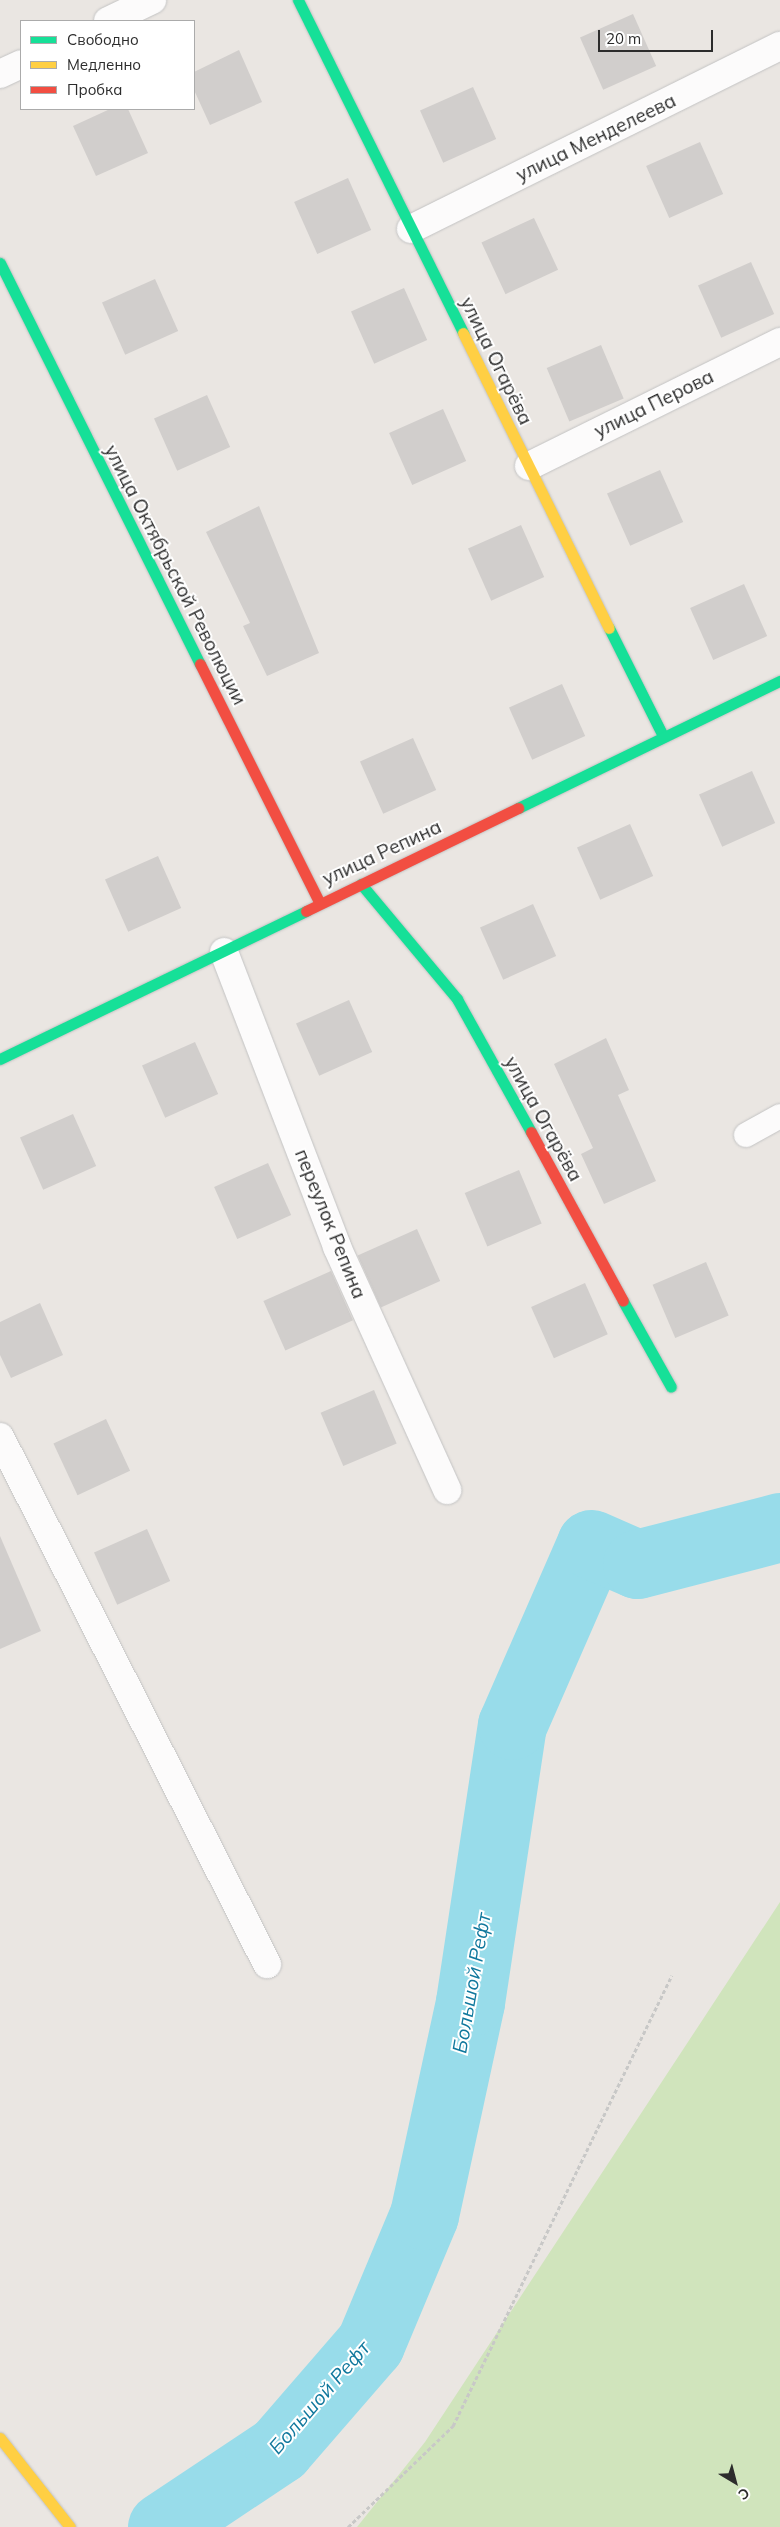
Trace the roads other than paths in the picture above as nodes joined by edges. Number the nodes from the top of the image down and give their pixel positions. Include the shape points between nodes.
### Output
1 (152, 0) edge
2 (298, 0) edge
3 (110, 20) edge
4 (780, 46) edge
5 (20, 64) edge
6 (0, 74) edge
7 (411, 229) junction
8 (0, 263) edge
9 (780, 342) edge
10 (528, 466) junction
11 (780, 681) edge
12 (662, 736) junction
13 (361, 884) junction
14 (319, 902) junction
15 (224, 952) junction
16 (0, 1059) edge
17 (780, 1116) edge
18 (746, 1134) dead end
19 (671, 1387) dead end
20 (0, 1437) edge
21 (448, 1490) dead end
22 (267, 1964) dead end
23 (0, 2438) edge
24 (70, 2527) edge

1 - 3 street
2 - 7 street, улица Огарёва
4 - 7 street, улица Менделеева
5 - 6 street
7 - 10 street, улица Огарёва
8 - 14 street, улица Октябрьской Революции
9 - 10 street, улица Перова
10 - 12 street, улица Огарёва
11 - 12 street, улица Репина
12 - 13 street, улица Репина
13 - 14 street, улица Репина
13 - 19 street, улица Огарёва via 457,999
14 - 15 street, улица Репина
15 - 16 street, улица Репина
15 - 21 street, переулок Репина via 337,1247
17 - 18 lane
20 - 22 street
23 - 24 street

